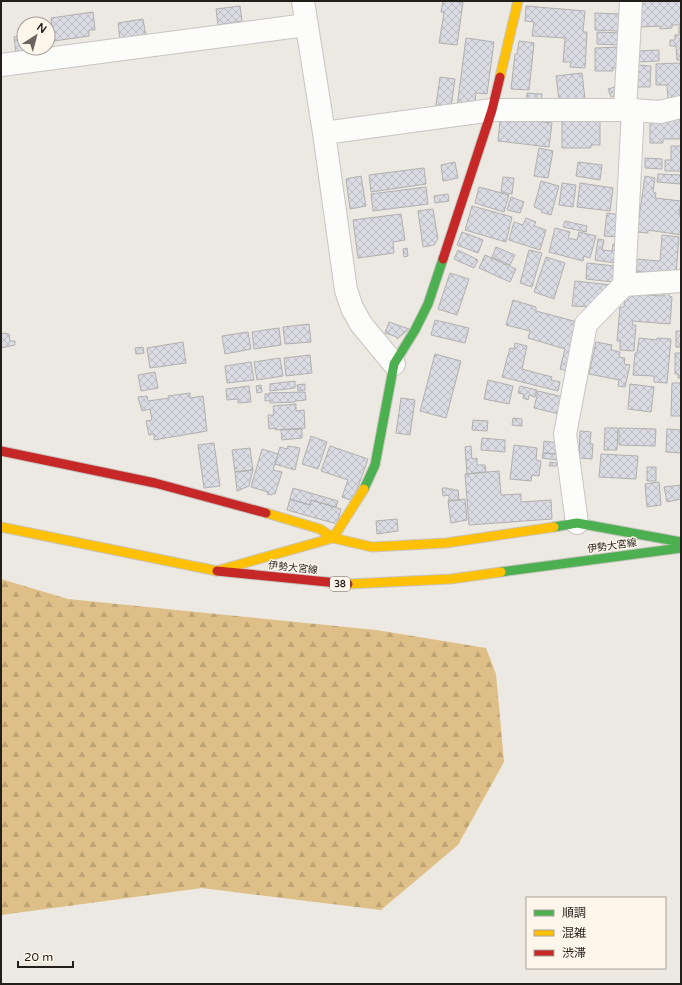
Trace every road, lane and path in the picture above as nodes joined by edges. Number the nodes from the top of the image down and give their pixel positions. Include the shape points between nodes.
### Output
1 (303, 1) edge
2 (518, 1) edge
3 (631, 1) edge
4 (306, 25) junction
5 (1, 65) edge
6 (681, 106) edge
7 (492, 110) junction
8 (629, 110) junction
9 (324, 133) junction
10 (681, 281) edge
11 (624, 285) junction
12 (394, 364) junction
13 (1, 451) edge
14 (577, 523) junction
15 (1, 527) edge
16 (333, 538) junction
17 (681, 542) edge
18 (681, 548) edge
19 (215, 571) junction

1 - 4 street
2 - 7 street
3 - 8 street
4 - 5 street
4 - 9 street
6 - 8 street via 660,112
7 - 8 street
7 - 9 street
7 - 12 street via 428,304
8 - 11 street
9 - 12 street via 346,290 361,324
10 - 11 street
11 - 14 street via 586,324 565,434
12 - 16 street via 375,465 364,489
13 - 16 street via 155,483 229,502 320,529
14 - 16 street via 446,543 372,547
14 - 17 street
15 - 19 street, 伊勢大宮線 / 38
16 - 19 street
18 - 19 street, 伊勢大宮線 / 38 via 451,578 342,584

